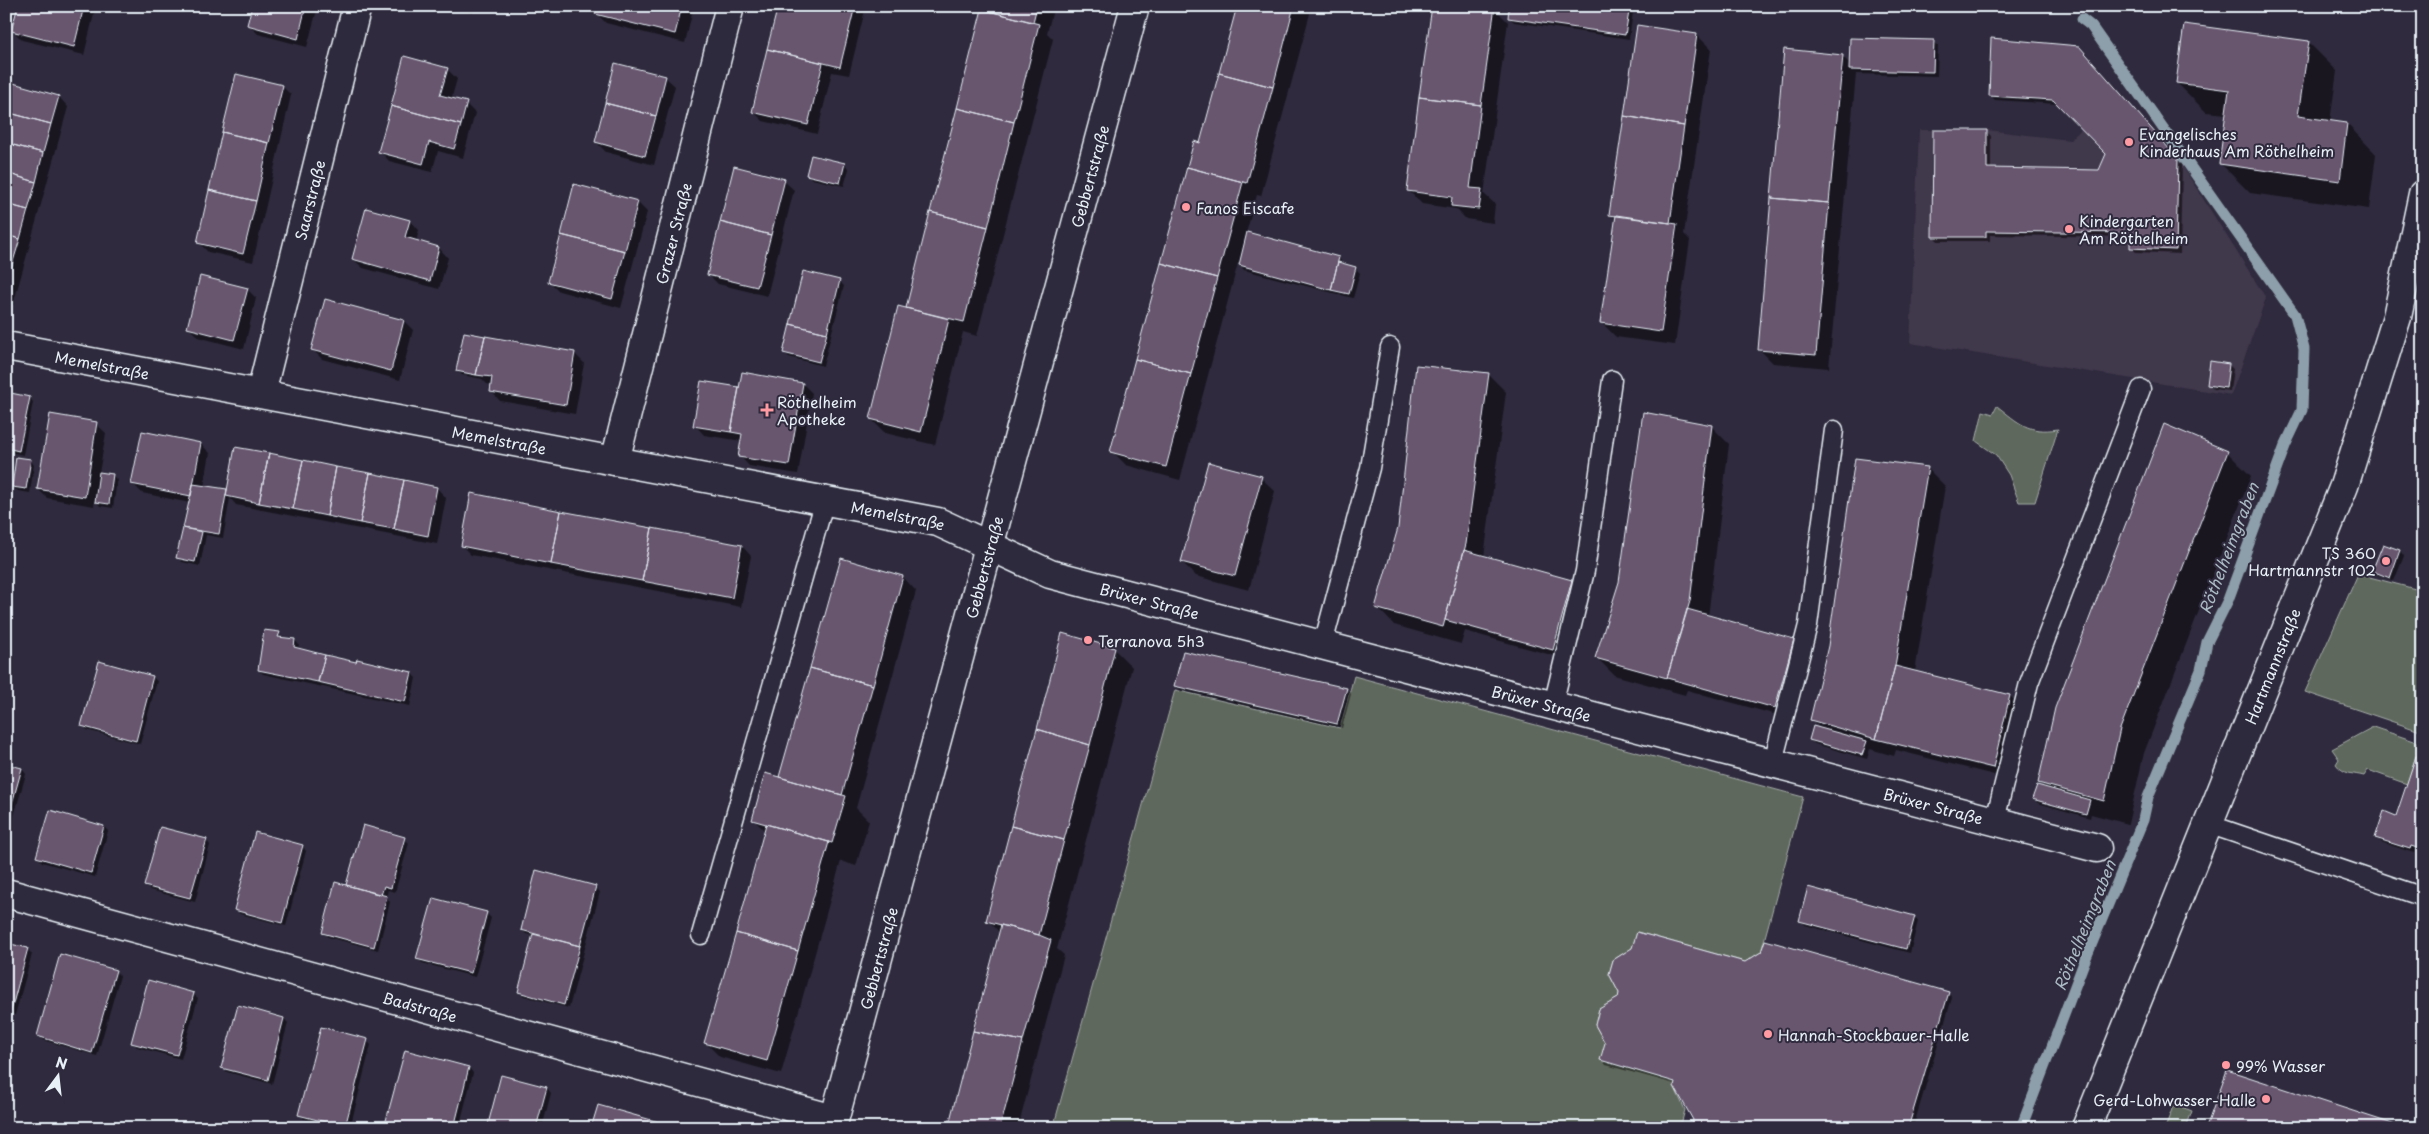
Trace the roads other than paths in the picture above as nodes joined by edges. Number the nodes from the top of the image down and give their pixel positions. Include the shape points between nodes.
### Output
1 (357, 6) edge
2 (730, 6) edge
3 (1134, 6) edge
4 (2423, 194) edge
5 (6, 346) edge
6 (1390, 347) dead end
7 (1612, 380) dead end
8 (2141, 389) dead end
9 (261, 394) junction
10 (1834, 430) dead end
11 (616, 460) junction
12 (825, 500) junction
13 (989, 545) junction
14 (1322, 644) junction
15 (1553, 705) junction
16 (1773, 762) junction
17 (1995, 820) junction
18 (2208, 824) junction
19 (2097, 848) dead end
20 (6, 893) edge
21 (2423, 896) edge
22 (700, 935) dead end
23 (833, 1123) edge
24 (2086, 1128) edge

1 - 9 street, Saarstraße
2 - 11 street, Grazer Straße
3 - 13 street, Gebbertstraße
4 - 18 street, Hartmannstraße via 2397,317 2344,486
5 - 9 street, Memelstraße
6 - 14 lane via 1370,468
7 - 15 lane via 1585,571
8 - 17 lane via 2029,683
9 - 11 street, Memelstraße
10 - 16 lane via 1808,625
11 - 12 street, Memelstraße
12 - 13 street, Memelstraße via 938,522
12 - 22 lane
13 - 14 street, Brüxer Straße via 1050,574
13 - 23 street, Gebbertstraße
14 - 15 street, Brüxer Straße
15 - 16 street, Brüxer Straße
16 - 17 street, Brüxer Straße
17 - 19 street, Brüxer Straße
18 - 21 lane
18 - 24 street, Hartmannstraße
20 - 23 street, Badstraße

